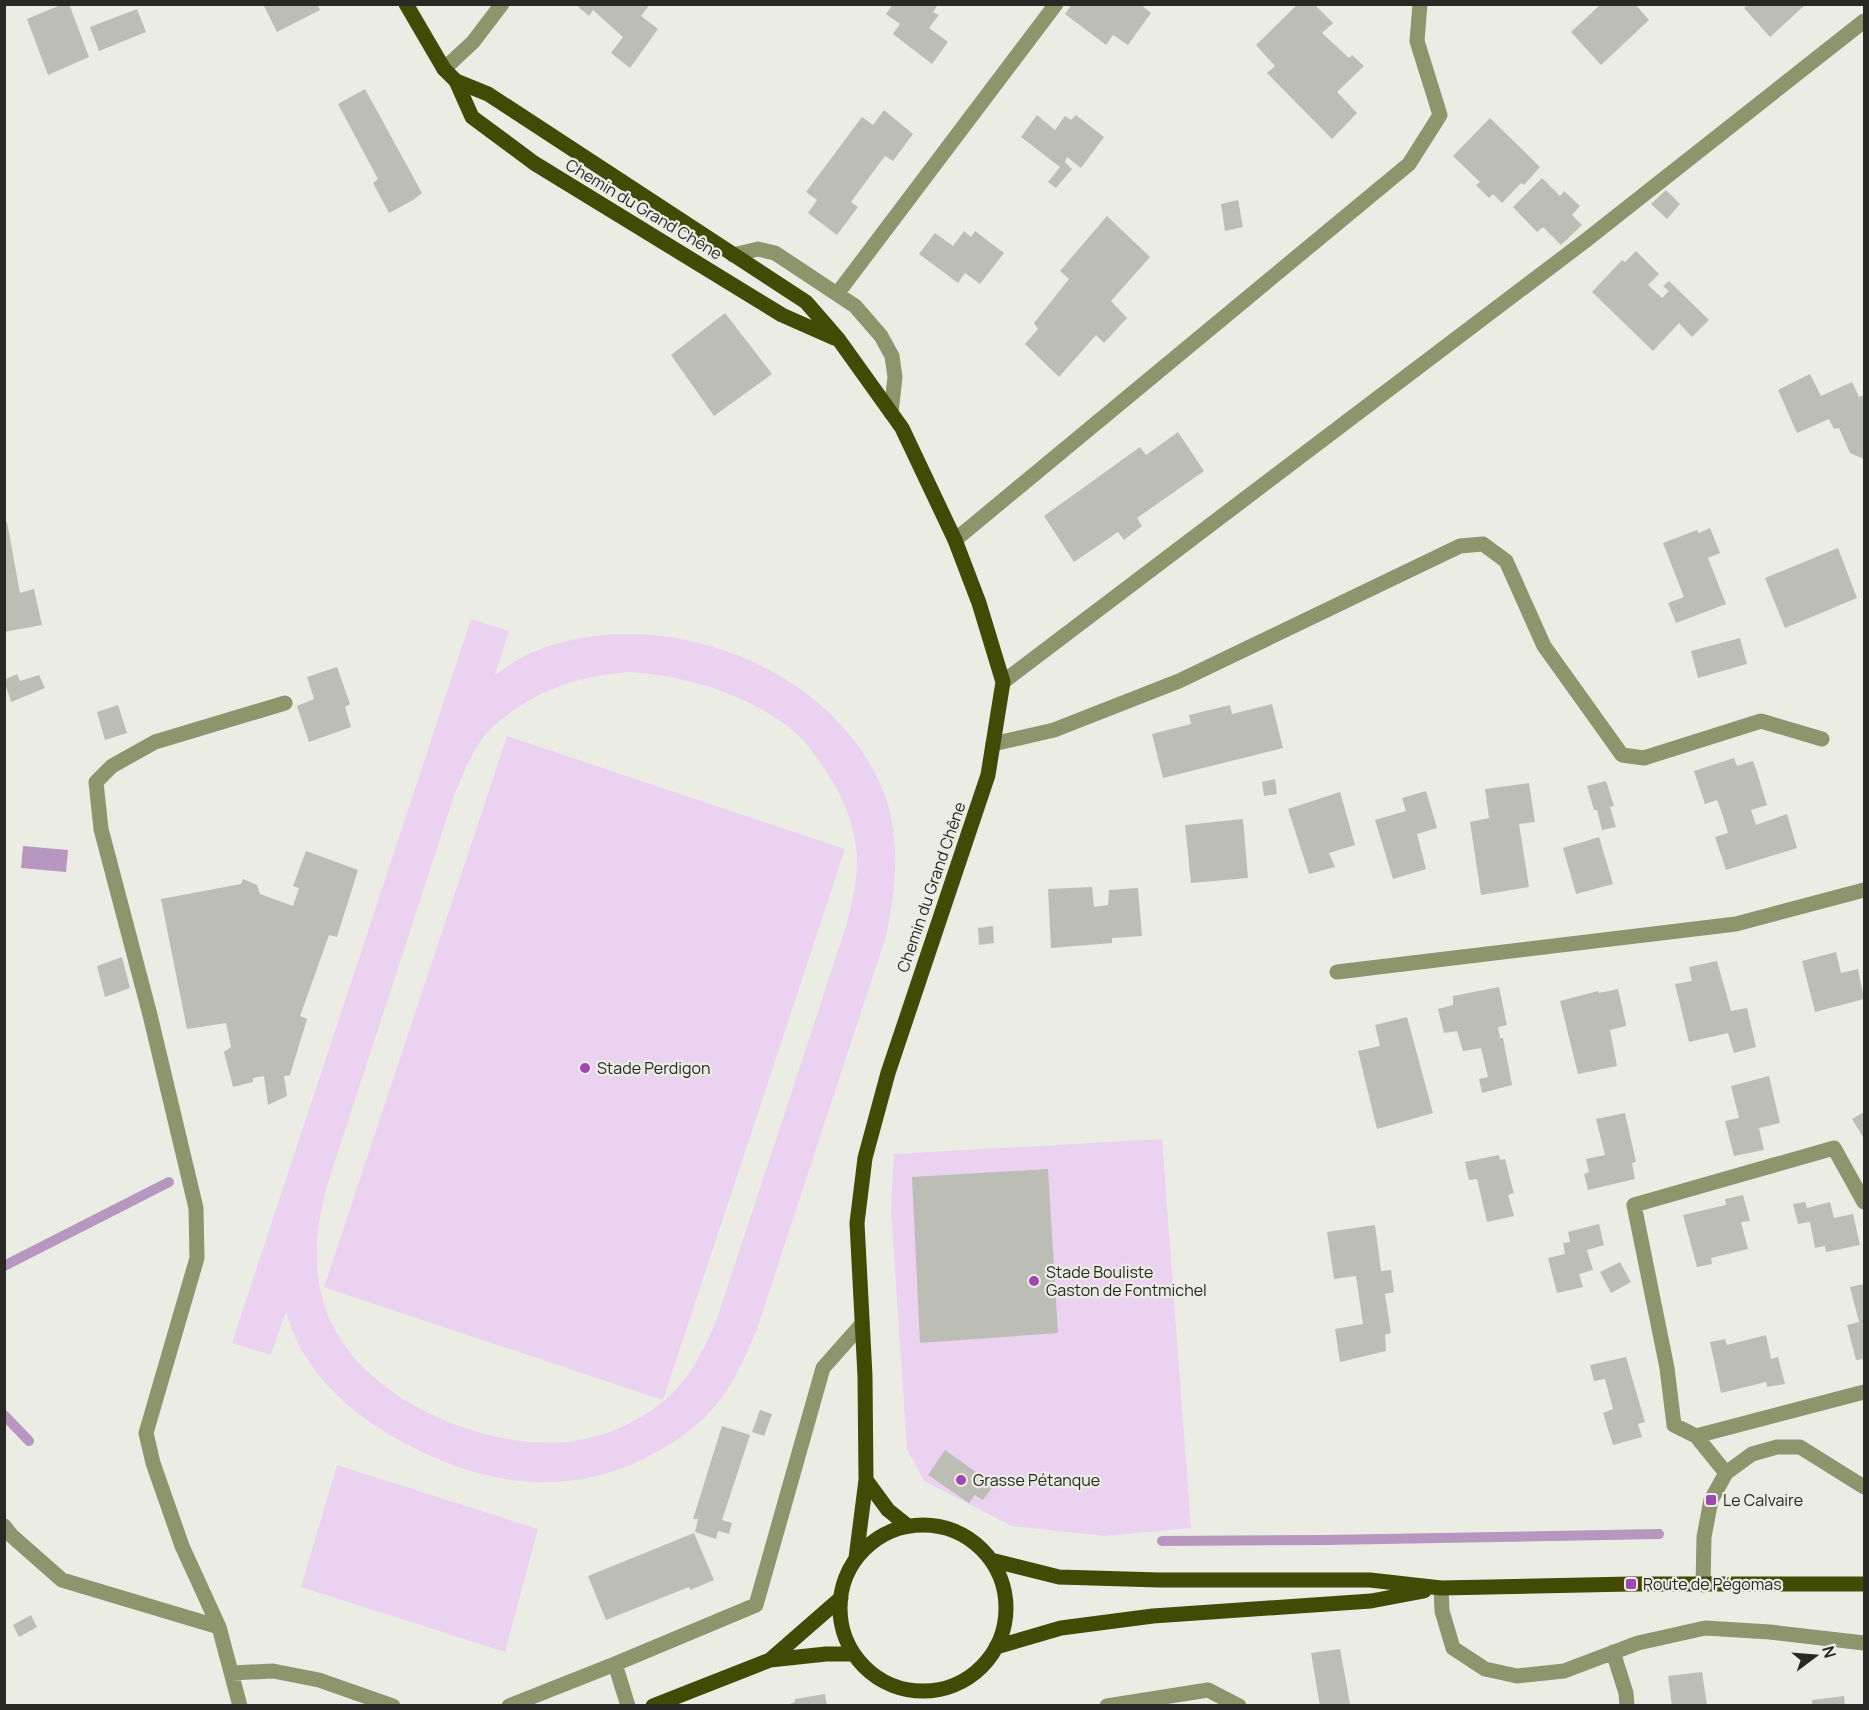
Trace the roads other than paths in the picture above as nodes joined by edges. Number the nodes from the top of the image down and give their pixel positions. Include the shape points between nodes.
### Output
1 (406, 4) edge
2 (502, 4) edge
3 (1056, 4) edge
4 (1420, 4) edge
5 (1864, 21) edge
6 (444, 69) junction
7 (456, 81) junction
8 (733, 255) junction
9 (837, 294) junction
10 (839, 340) junction
11 (891, 413) junction
12 (955, 540) junction
13 (1003, 682) junction
14 (285, 704) dead end
15 (1822, 740) dead end
16 (993, 744) junction
17 (1864, 890) edge
18 (1337, 972) dead end
19 (1864, 1202) edge
20 (862, 1324) junction
21 (1864, 1392) edge
22 (1696, 1436) junction
23 (1726, 1473) junction
24 (867, 1480) junction
25 (1864, 1486) edge
26 (4, 1526) edge
27 (908, 1526) junction
28 (856, 1558) junction
29 (991, 1560) junction
30 (1864, 1584) edge
31 (1703, 1585) junction
32 (1442, 1588) junction
33 (841, 1598) junction
34 (219, 1627) junction
35 (1864, 1643) edge
36 (996, 1647) junction
37 (1613, 1652) junction
38 (854, 1654) junction
39 (770, 1660) junction
40 (615, 1664) junction
41 (231, 1673) junction
42 (240, 1706) edge
43 (393, 1706) edge
44 (509, 1706) edge
45 (628, 1706) edge
46 (653, 1706) edge
47 (1107, 1706) edge
48 (1239, 1706) edge
49 (1627, 1706) edge

1 - 6 main road, Chemin du Grand Chêne
2 - 6 street via 473,42
3 - 9 street
4 - 12 street via 1417,41 1440,115 1409,164
5 - 13 street via 1585,241
6 - 7 main road, Chemin du Grand Chêne
7 - 8 main road, Chemin du Grand Chêne via 488,94
7 - 10 main road, Chemin du Grand Chêne via 472,117 534,163 782,315
8 - 9 street via 758,249 775,253
8 - 10 main road, Chemin du Grand Chêne via 806,302
9 - 11 street via 855,306 892,356 895,377
10 - 11 main road, Chemin du Grand Chêne
11 - 12 main road, Chemin du Grand Chêne via 902,428
12 - 13 main road, Chemin du Grand Chêne via 980,603
13 - 16 main road, Chemin du Grand Chêne
14 - 34 street via 155,742 112,766 96,782 102,830 196,1208 197,1258 146,1433 182,1546
15 - 16 street via 1761,721 1644,758 1622,755 1544,645 1506,561 1483,544 1460,546 1179,681 1054,730
16 - 20 main road, Chemin du Grand Chêne via 988,775 888,1073 865,1158 857,1223
17 - 18 street via 1736,924
19 - 22 street via 1834,1148 1634,1205 1667,1368 1674,1425
20 - 24 main road, Chemin du Grand Chêne
20 - 40 street via 823,1368 756,1605
21 - 22 street
22 - 23 street
23 - 25 street via 1752,1454 1777,1447 1800,1447
23 - 31 street via 1711,1500 1704,1537
24 - 27 main road via 888,1510
24 - 28 main road, Chemin du Grand Chêne
26 - 34 street via 62,1580
27 - 28 main road via 871,1543
27 - 29 main road via 932,1526 954,1532 974,1543
28 - 33 main road
29 - 32 main road via 1059,1577 1370,1580
29 - 36 main road via 1006,1603 1004,1626
30 - 31 main road
31 - 32 main road
32 - 36 main road via 1371,1601 1153,1616 1061,1628
32 - 37 street via 1442,1611 1453,1648 1485,1669 1517,1676 1564,1671
33 - 38 main road via 844,1636
33 - 39 main road
34 - 41 street
35 - 37 street via 1705,1628
36 - 38 main road via 968,1679 927,1692 885,1683
37 - 49 street
38 - 39 main road
39 - 46 main road
40 - 44 street
40 - 45 street
41 - 42 street
41 - 43 street via 273,1671 319,1680
47 - 48 street via 1208,1690

